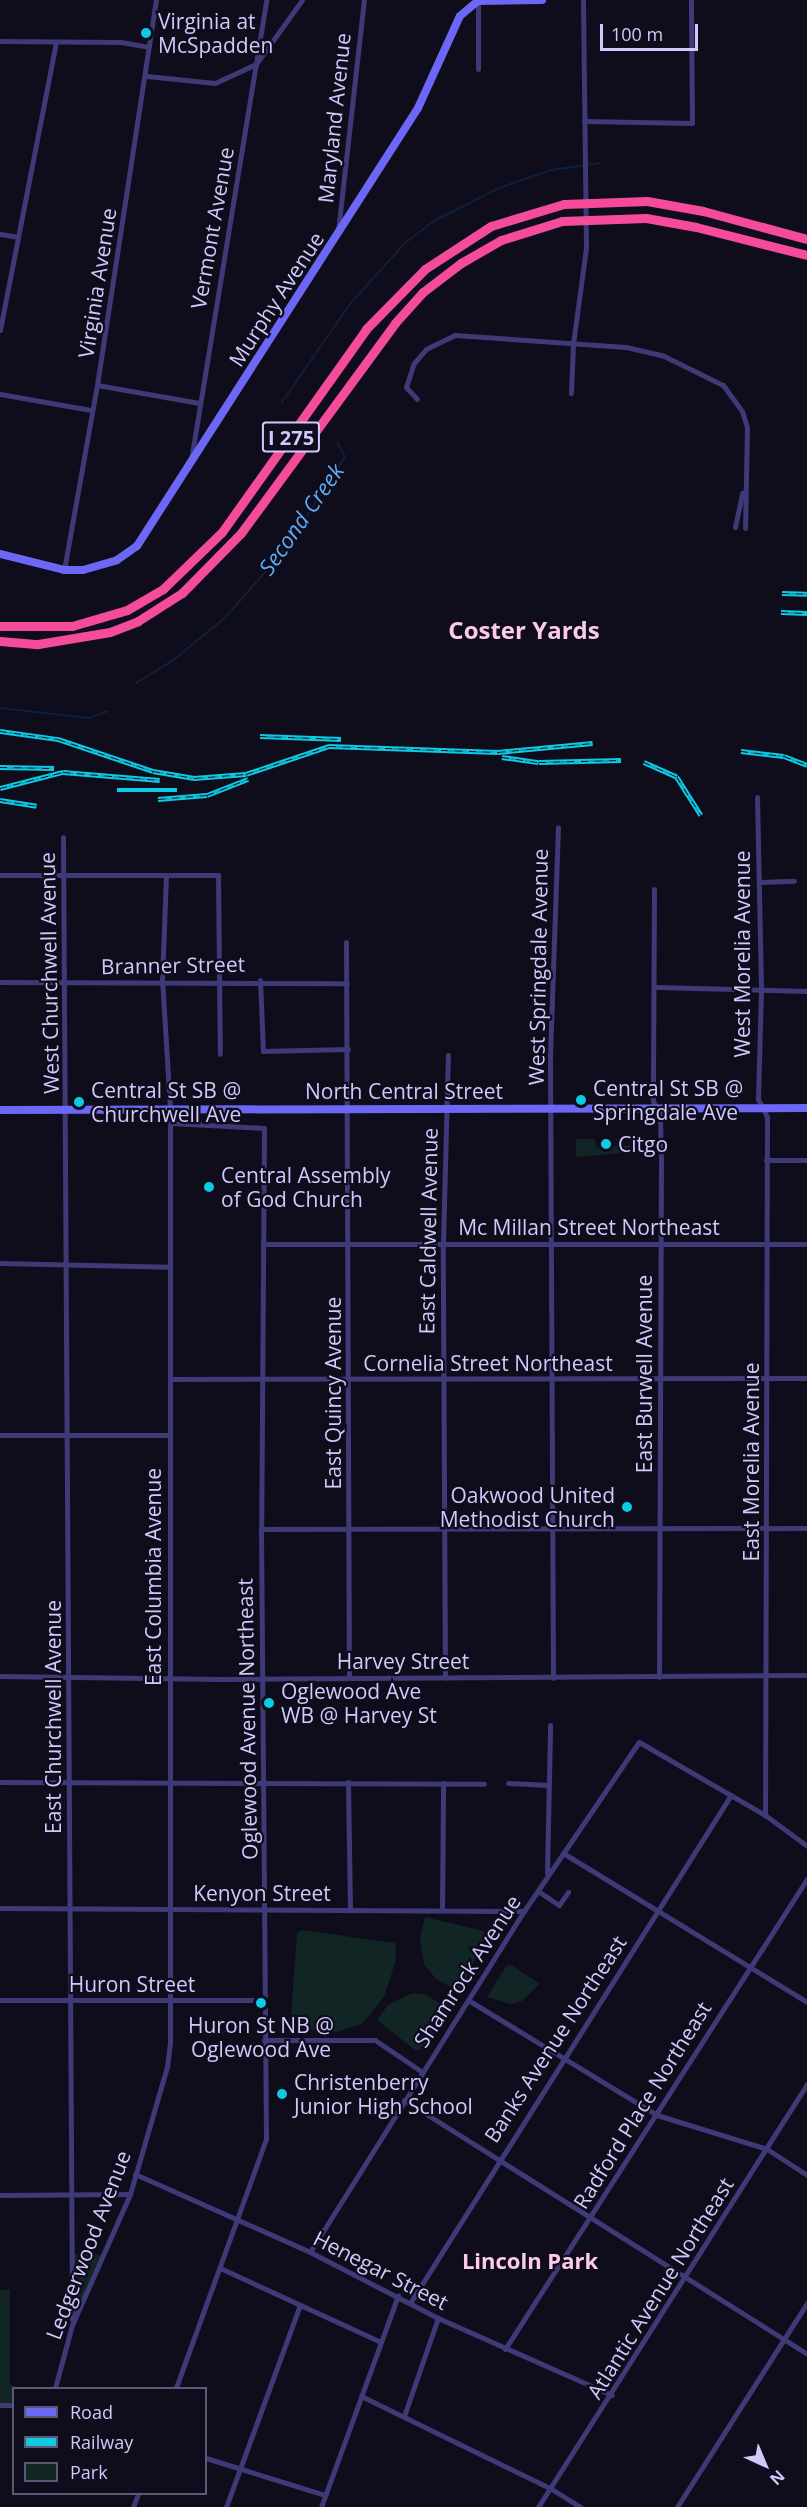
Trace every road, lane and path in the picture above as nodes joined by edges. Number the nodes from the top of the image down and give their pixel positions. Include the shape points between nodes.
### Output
1 (156, 0) edge
2 (266, 0) edge
3 (302, 0) edge
4 (364, 0) edge
5 (478, 0) edge
6 (542, 0) edge
7 (583, 0) edge
8 (691, 0) edge
9 (0, 41) edge
10 (56, 41) junction
11 (149, 47) junction
12 (256, 64) junction
13 (478, 69) dead end
14 (147, 76) junction
15 (584, 121) junction
16 (0, 234) edge
17 (18, 237) junction
18 (337, 239) junction
19 (807, 239) edge
20 (807, 255) edge
21 (0, 330) edge
22 (573, 344) junction
23 (406, 382) dead end
24 (97, 385) junction
25 (571, 393) dead end
26 (0, 394) edge
27 (199, 403) junction
28 (92, 411) junction
29 (190, 462) junction
30 (744, 483) junction
31 (735, 527) dead end
32 (745, 528) dead end
33 (0, 554) edge
34 (64, 570) junction
35 (0, 626) edge
36 (0, 641) edge
37 (757, 797) dead end
38 (558, 827) dead end
39 (63, 837) dead end
40 (63, 874) junction
41 (166, 875) junction
42 (0, 876) edge
43 (794, 881) dead end
44 (759, 882) junction
45 (654, 889) dead end
46 (346, 942) dead end
47 (162, 980) junction
48 (261, 980) junction
49 (0, 982) edge
50 (222, 982) junction
51 (65, 983) junction
52 (346, 983) junction
53 (656, 987) junction
54 (807, 990) edge
55 (761, 991) junction
56 (348, 1050) junction
57 (220, 1054) dead end
58 (448, 1055) dead end
59 (552, 1108) junction
60 (657, 1108) junction
61 (807, 1108) edge
62 (67, 1109) junction
63 (170, 1109) junction
64 (349, 1109) junction
65 (447, 1109) junction
66 (763, 1109) junction
67 (0, 1110) edge
68 (170, 1123) junction
69 (766, 1160) junction
70 (807, 1160) edge
71 (661, 1243) junction
72 (263, 1244) junction
73 (350, 1244) junction
74 (442, 1244) junction
75 (553, 1244) junction
76 (807, 1244) edge
77 (767, 1245) junction
78 (0, 1263) edge
79 (68, 1265) junction
80 (170, 1267) junction
81 (170, 1378) junction
82 (261, 1378) junction
83 (807, 1378) edge
84 (660, 1379) junction
85 (768, 1379) junction
86 (349, 1380) junction
87 (443, 1380) junction
88 (553, 1380) junction
89 (0, 1435) edge
90 (68, 1435) junction
91 (170, 1435) junction
92 (444, 1527) junction
93 (554, 1528) junction
94 (660, 1528) junction
95 (768, 1528) junction
96 (807, 1528) edge
97 (261, 1529) junction
98 (349, 1529) junction
99 (807, 1675) edge
100 (0, 1676) edge
101 (69, 1676) junction
102 (170, 1677) junction
103 (349, 1677) junction
104 (659, 1677) junction
105 (768, 1677) junction
106 (264, 1678) junction
107 (445, 1678) junction
108 (553, 1678) junction
109 (550, 1725) dead end
110 (0, 1782) edge
111 (70, 1782) junction
112 (170, 1782) junction
113 (348, 1782) junction
114 (264, 1783) junction
115 (508, 1783) dead end
116 (443, 1784) junction
117 (483, 1784) dead end
118 (549, 1785) junction
119 (731, 1795) junction
120 (765, 1815) junction
121 (807, 1846) edge
122 (563, 1853) junction
123 (547, 1875) junction
124 (807, 1879) edge
125 (538, 1891) junction
126 (568, 1892) dead end
127 (0, 1908) edge
128 (70, 1908) junction
129 (170, 1909) junction
130 (265, 1909) junction
131 (350, 1910) junction
132 (442, 1910) junction
133 (524, 1911) junction
134 (657, 1911) junction
135 (749, 1966) junction
136 (0, 2000) edge
137 (71, 2000) junction
138 (170, 2000) junction
139 (264, 2000) junction
140 (468, 2000) junction
141 (807, 2002) edge
142 (264, 2040) junction
143 (170, 2044) joint
144 (563, 2057) junction
145 (422, 2072) junction
146 (807, 2084) edge
147 (404, 2100) junction
148 (657, 2115) junction
149 (767, 2149) junction
150 (498, 2159) junction
151 (135, 2174) junction
152 (807, 2175) edge
153 (0, 2194) edge
154 (130, 2194) junction
155 (72, 2195) junction
156 (590, 2217) junction
157 (237, 2218) junction
158 (310, 2252) junction
159 (220, 2268) junction
160 (686, 2274) junction
161 (398, 2296) junction
162 (410, 2303) junction
163 (807, 2303) edge
164 (300, 2305) junction
165 (438, 2318) junction
166 (72, 2325) junction
167 (784, 2340) junction
168 (381, 2342) junction
169 (505, 2349) junction
170 (807, 2354) edge
171 (55, 2387) edge
172 (176, 2387) edge
173 (612, 2395) junction
174 (361, 2396) junction
175 (404, 2416) junction
176 (207, 2458) edge
177 (240, 2468) junction
178 (550, 2488) junction
179 (325, 2495) junction
180 (226, 2507) edge
181 (321, 2507) edge
182 (538, 2507) edge
183 (581, 2507) edge
184 (677, 2507) edge

1 - 11 street, Virginia Avenue
2 - 12 street, Vermont Avenue
3 - 12 street
4 - 18 street, Maryland Avenue
5 - 6 street
5 - 13 street
5 - 18 street, Murphy Avenue via 460,16 418,108
7 - 15 street
8 - 15 street via 692,123
9 - 10 street
10 - 11 street via 121,42
10 - 17 street
11 - 14 street, Virginia Avenue
12 - 14 street via 215,83
12 - 27 street, Vermont Avenue
14 - 24 street, Virginia Avenue
15 - 22 street via 584,276
16 - 17 street
17 - 21 street
18 - 29 street, Murphy Avenue
19 - 35 highway, I 275 via 703,211 612,200 564,204 492,226 425,269 366,330 222,532 163,589 127,610 72,626
20 - 36 highway, I 275 via 696,226 610,217 562,222 501,240 461,263 423,292 360,368 241,533 182,593 138,621 110,632 38,644
22 - 23 street via 455,335 426,349 414,363
22 - 25 street
22 - 30 street via 626,347 664,356 723,386 742,411 747,427
24 - 27 street
24 - 28 street, Virginia Avenue
26 - 28 street
27 - 29 street, Vermont Avenue
28 - 34 street, Virginia Avenue
29 - 34 street, Murphy Avenue via 137,546 100,566
30 - 31 street
30 - 32 street
33 - 34 street
37 - 44 street, West Morelia Avenue
38 - 59 street, West Springdale Avenue
39 - 40 street, West Churchwell Avenue
40 - 41 street
40 - 42 street
40 - 51 street, West Churchwell Avenue
41 - 47 street, East Columbia Avenue
41 - 50 street via 218,875
43 - 44 street
44 - 55 street, West Morelia Avenue
45 - 53 street, East Burwell Avenue
46 - 52 street, East Quincy Avenue
47 - 50 street, Branner Street
47 - 51 street, Branner Street
47 - 63 street, East Columbia Avenue
48 - 50 street, Branner Street
48 - 52 street, Branner Street
48 - 56 street via 263,1051
49 - 51 street, Branner Street
50 - 57 street
51 - 62 street, West Churchwell Avenue
52 - 56 street, East Quincy Avenue
53 - 55 street
53 - 60 street, East Burwell Avenue
54 - 55 street
55 - 66 street, West Morelia Avenue via 758,1099
56 - 64 street, East Quincy Avenue
58 - 65 street, East Caldwell Avenue
59 - 60 street, North Central Street
59 - 65 street, North Central Street
59 - 75 street, West Springdale Avenue
60 - 66 street, North Central Street
60 - 71 street, East Burwell Avenue
61 - 66 street, North Central Street
62 - 63 street, North Central Street
62 - 67 street, North Central Street
62 - 79 street, East Churchwell Avenue
63 - 64 street, North Central Street
63 - 68 street, East Columbia Avenue
64 - 65 street, North Central Street
64 - 73 street, East Quincy Avenue
65 - 74 street, East Caldwell Avenue
66 - 69 street, East Morelia Avenue via 767,1118
68 - 72 street, Oglewood Avenue Northeast via 264,1128
68 - 80 street, East Columbia Avenue
69 - 70 street
69 - 77 street, East Morelia Avenue
71 - 75 street, Mc Millan Street Northeast
71 - 77 street, Mc Millan Street Northeast
71 - 84 street, East Burwell Avenue
72 - 73 street, Mc Millan Street Northeast
72 - 82 street, Oglewood Avenue Northeast
73 - 74 street, Mc Millan Street Northeast
73 - 86 street, East Quincy Avenue
74 - 75 street, Mc Millan Street Northeast
74 - 87 street, East Caldwell Avenue
75 - 88 street, West Springdale Avenue
76 - 77 street, Mc Millan Street Northeast
77 - 85 street, East Morelia Avenue
78 - 79 street
79 - 80 street
79 - 90 street, East Churchwell Avenue
80 - 81 street, East Columbia Avenue
81 - 82 street, Cornelia Street Northeast
81 - 91 street, East Columbia Avenue
82 - 86 street, Cornelia Street Northeast
82 - 97 street, Oglewood Avenue Northeast
83 - 85 street, Cornelia Street Northeast
84 - 85 street, Cornelia Street Northeast
84 - 88 street, Cornelia Street Northeast
84 - 94 street, East Burwell Avenue
85 - 95 street, East Morelia Avenue
86 - 87 street, Cornelia Street Northeast
86 - 98 street, East Quincy Avenue
87 - 88 street, Cornelia Street Northeast
87 - 92 street, East Caldwell Avenue
88 - 93 street, West Springdale Avenue
89 - 90 street
90 - 91 street
90 - 101 street, East Churchwell Avenue
91 - 102 street, East Columbia Avenue
92 - 93 street
92 - 98 street
92 - 107 street, East Caldwell Avenue
93 - 94 street
93 - 108 street, West Springdale Avenue
94 - 95 street
94 - 104 street, East Burwell Avenue
95 - 96 street
95 - 105 street, East Morelia Avenue
97 - 98 street
97 - 106 street, Oglewood Avenue Northeast
98 - 103 street, East Quincy Avenue
99 - 105 street, Harvey Street
100 - 101 street, Harvey Street
101 - 102 street, Harvey Street
101 - 111 street, East Churchwell Avenue
102 - 106 street, Harvey Street
102 - 112 street, East Columbia Avenue
103 - 106 street, Harvey Street
103 - 107 street, Harvey Street
104 - 105 street, Harvey Street
104 - 108 street, Harvey Street
105 - 120 street, East Morelia Avenue
106 - 114 street, Oglewood Avenue Northeast
107 - 108 street, Harvey Street
109 - 118 street
110 - 111 street
111 - 112 street
111 - 128 street, East Churchwell Avenue
112 - 114 street
112 - 129 street, East Columbia Avenue
113 - 114 street
113 - 116 street
113 - 131 street
114 - 130 street, Oglewood Avenue Northeast
115 - 118 street
116 - 117 street
116 - 132 street
118 - 123 street
119 - 120 street
119 - 122 street, Shamrock Avenue via 639,1742
119 - 134 street, Banks Avenue Northeast
120 - 121 street
122 - 123 street, Shamrock Avenue
122 - 134 street
123 - 125 street, Shamrock Avenue
124 - 135 street, Radford Place Northeast
125 - 126 street via 559,1905
125 - 133 street, Shamrock Avenue
127 - 128 street, Kenyon Street
128 - 129 street, Kenyon Street
128 - 137 street, East Churchwell Avenue
129 - 130 street, Kenyon Street
129 - 138 street, East Columbia Avenue
130 - 131 street, Kenyon Street
130 - 139 street, Oglewood Avenue Northeast
131 - 132 street, Kenyon Street
132 - 133 street, Kenyon Street
133 - 140 street, Shamrock Avenue
134 - 135 street
134 - 144 street, Banks Avenue Northeast
135 - 141 street
135 - 148 street, Radford Place Northeast
136 - 137 street, Huron Street
137 - 138 street, Huron Street
137 - 155 street, East Churchwell Avenue
138 - 139 street, Huron Street
138 - 143 street, East Columbia Avenue
139 - 142 street, Oglewood Avenue Northeast
140 - 144 street
140 - 145 street, Shamrock Avenue
142 - 145 street via 375,2040
142 - 157 street, Oglewood Avenue Northeast via 266,2139
143 - 151 street, Ledgerwood Avenue via 167,2067
144 - 148 street
144 - 150 street, Banks Avenue Northeast
145 - 147 street, Shamrock Avenue
146 - 149 street, Atlantic Avenue Northeast
147 - 150 street
147 - 158 street, Shamrock Avenue
148 - 149 street
148 - 156 street, Radford Place Northeast
149 - 152 street
149 - 160 street, Atlantic Avenue Northeast
150 - 156 street
150 - 162 street, Banks Avenue Northeast
151 - 154 street, Ledgerwood Avenue
151 - 157 street, Henegar Street
153 - 155 street
154 - 155 street
154 - 166 street, Ledgerwood Avenue
155 - 166 street, East Churchwell Avenue
156 - 160 street
156 - 169 street, Radford Place Northeast
157 - 158 street, Henegar Street
157 - 159 street, Oglewood Avenue Northeast
158 - 161 street, Henegar Street
159 - 164 street
159 - 172 street, Oglewood Avenue Northeast
160 - 167 street
160 - 173 street, Atlantic Avenue Northeast
161 - 162 street, Henegar Street
161 - 168 street
162 - 165 street, Henegar Street
163 - 167 street
164 - 168 street
164 - 177 street
165 - 169 street, Henegar Street
165 - 175 street
166 - 171 street, Ledgerwood Avenue
167 - 170 street
167 - 184 street
168 - 174 street
169 - 173 street, Henegar Street
173 - 178 street, Atlantic Avenue Northeast
174 - 175 street
174 - 179 street
175 - 178 street
176 - 177 street
177 - 179 street
177 - 180 street
178 - 182 street, Atlantic Avenue Northeast
178 - 183 street
179 - 181 street

